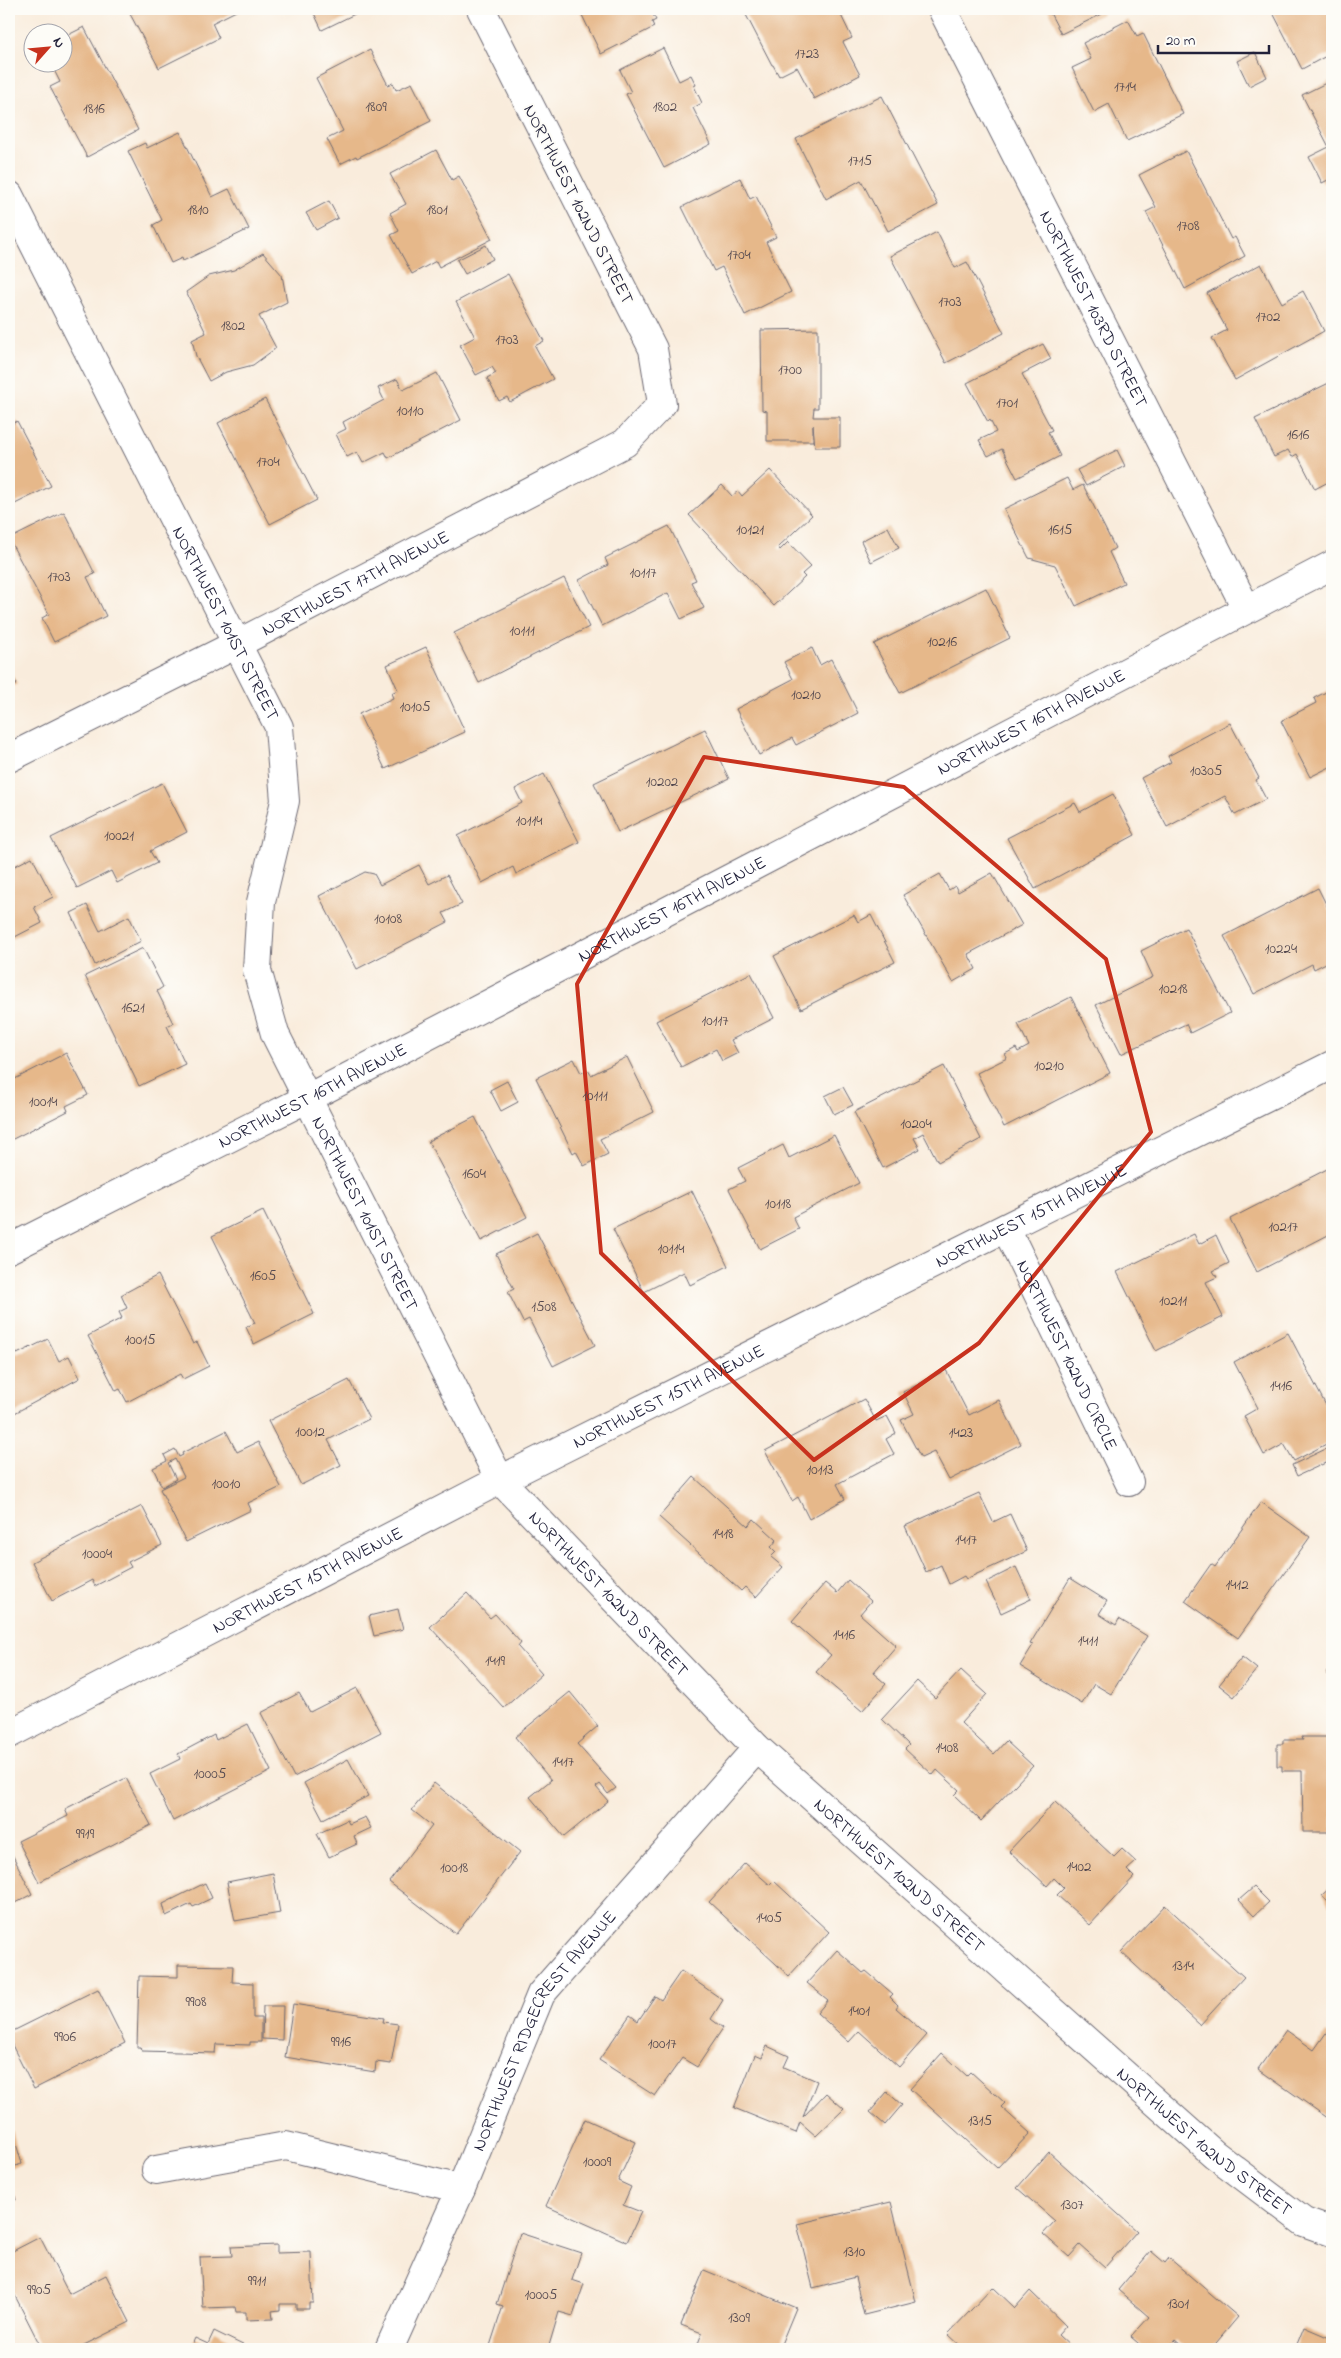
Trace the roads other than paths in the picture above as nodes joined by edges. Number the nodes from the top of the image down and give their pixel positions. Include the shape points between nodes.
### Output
1 (482, 9) edge
2 (942, 9) edge
3 (9, 195) edge
4 (662, 404) joint
5 (1332, 565) edge
6 (1246, 608) junction
7 (237, 644) junction
8 (9, 758) edge
9 (1332, 1065) edge
10 (308, 1098) junction
11 (1006, 1228) junction
12 (9, 1249) edge
13 (500, 1480) junction
14 (1130, 1482) dead end
15 (9, 1734) edge
16 (757, 1748) junction
17 (156, 2170) dead end
18 (461, 2189) junction
19 (1332, 2232) edge
20 (388, 2349) edge

1 - 4 street, NORTHWEST 102ND STREET via 653,349
2 - 6 street, NORTHWEST 103RD STREET
3 - 7 street, NORTHWEST 101ST STREET
4 - 7 street, NORTHWEST 17TH AVENUE via 625,443
5 - 6 street, NORTHWEST 16TH AVENUE
6 - 10 street, NORTHWEST 16TH AVENUE
7 - 8 street, NORTHWEST 17TH AVENUE
7 - 10 street, NORTHWEST 101ST STREET via 279,727 286,801 261,902 258,970 275,1034
9 - 11 street, NORTHWEST 15TH AVENUE
10 - 12 street, NORTHWEST 16TH AVENUE
10 - 13 street, NORTHWEST 101ST STREET
11 - 13 street, NORTHWEST 15TH AVENUE
11 - 14 street, NORTHWEST 102ND CIRCLE
13 - 15 street, NORTHWEST 15TH AVENUE
13 - 16 street, NORTHWEST 102ND STREET
16 - 18 street, NORTHWEST RIDGECREST AVENUE via 540,1994
16 - 19 street, NORTHWEST 102ND STREET via 1214,2154 1304,2222
17 - 18 street via 286,2146
18 - 20 street, NORTHWEST RIDGECREST AVENUE

